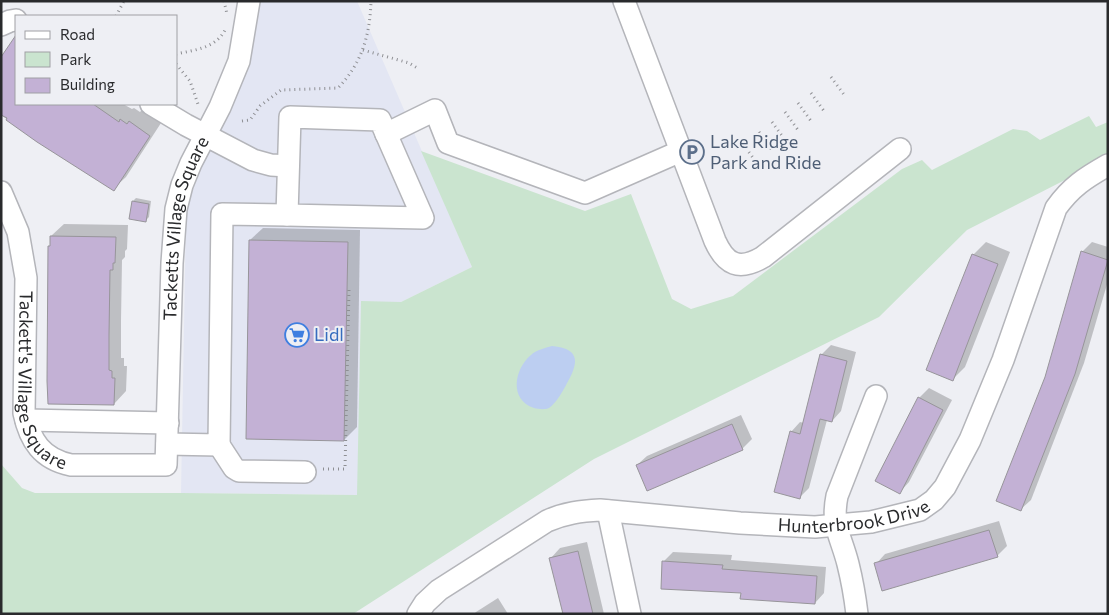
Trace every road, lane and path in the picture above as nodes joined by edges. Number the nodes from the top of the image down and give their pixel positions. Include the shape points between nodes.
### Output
1 (124, 1) edge
2 (224, 1) edge
3 (249, 1) edge
4 (371, 1) edge
5 (624, 1) edge
6 (117, 15) edge
7 (227, 19) dead end
8 (15, 20) edge
9 (226, 24) dead end
10 (1, 25) edge
11 (363, 50) junction
12 (178, 53) edge
13 (178, 66) edge
14 (419, 69) dead end
15 (832, 77) dead end
16 (811, 93) dead end
17 (845, 96) dead end
18 (798, 102) dead end
19 (153, 105) edge
20 (200, 110) dead end
21 (824, 111) dead end
22 (785, 112) dead end
23 (242, 121) dead end
24 (811, 121) dead end
25 (772, 122) dead end
26 (798, 130) dead end
27 (759, 132) dead end
28 (205, 134) junction
29 (386, 134) junction
30 (785, 140) dead end
31 (744, 144) dead end
32 (900, 149) dead end
33 (772, 150) dead end
34 (681, 151) junction
35 (756, 162) dead end
36 (1108, 165) edge
37 (288, 166) junction
38 (1, 192) edge
39 (287, 215) junction
40 (349, 289) dead end
41 (876, 396) dead end
42 (26, 420) junction
43 (168, 423) junction
44 (167, 444) junction
45 (219, 445) junction
46 (166, 465) joint
47 (305, 472) joint
48 (608, 511) junction
49 (835, 527) junction
50 (418, 614) edge
51 (630, 614) edge
52 (857, 614) edge

1 - 6 path
2 - 7 path
3 - 28 street, Tacketts Village Square via 239,61
4 - 11 path
5 - 34 street
8 - 10 street
9 - 12 path via 223,34 214,44
11 - 14 path
11 - 23 path via 350,76 338,88 281,90 260,106 250,120
13 - 20 path via 190,81
15 - 17 path
16 - 21 path
18 - 24 path
19 - 28 street
22 - 26 path
25 - 30 path
27 - 33 path
28 - 37 street via 261,163
28 - 43 street, Tacketts Village Square via 185,177 176,209
29 - 34 street via 435,110 448,143 585,193
29 - 37 street via 380,120 290,117
29 - 39 street via 424,218
31 - 35 path
32 - 34 street via 762,257 742,264 730,262 722,254
36 - 49 street, Hunterbrook Drive via 1079,182 1056,208 988,401 945,487 920,510
37 - 39 street
38 - 42 street, Tackett's Village Square via 18,232 26,278
39 - 45 street via 222,214
40 - 47 path via 345,469 310,469
41 - 49 street via 837,496
42 - 43 street
42 - 46 street, Tackett's Village Square via 40,449 59,463
43 - 44 street, Tacketts Village Square
44 - 45 street
44 - 46 street, Tacketts Village Square
45 - 47 street via 239,471
48 - 49 street, Hunterbrook Drive via 740,523
48 - 50 street, Hunterbrook Drive via 580,511 547,521 439,590
48 - 51 street
49 - 52 street via 851,575

